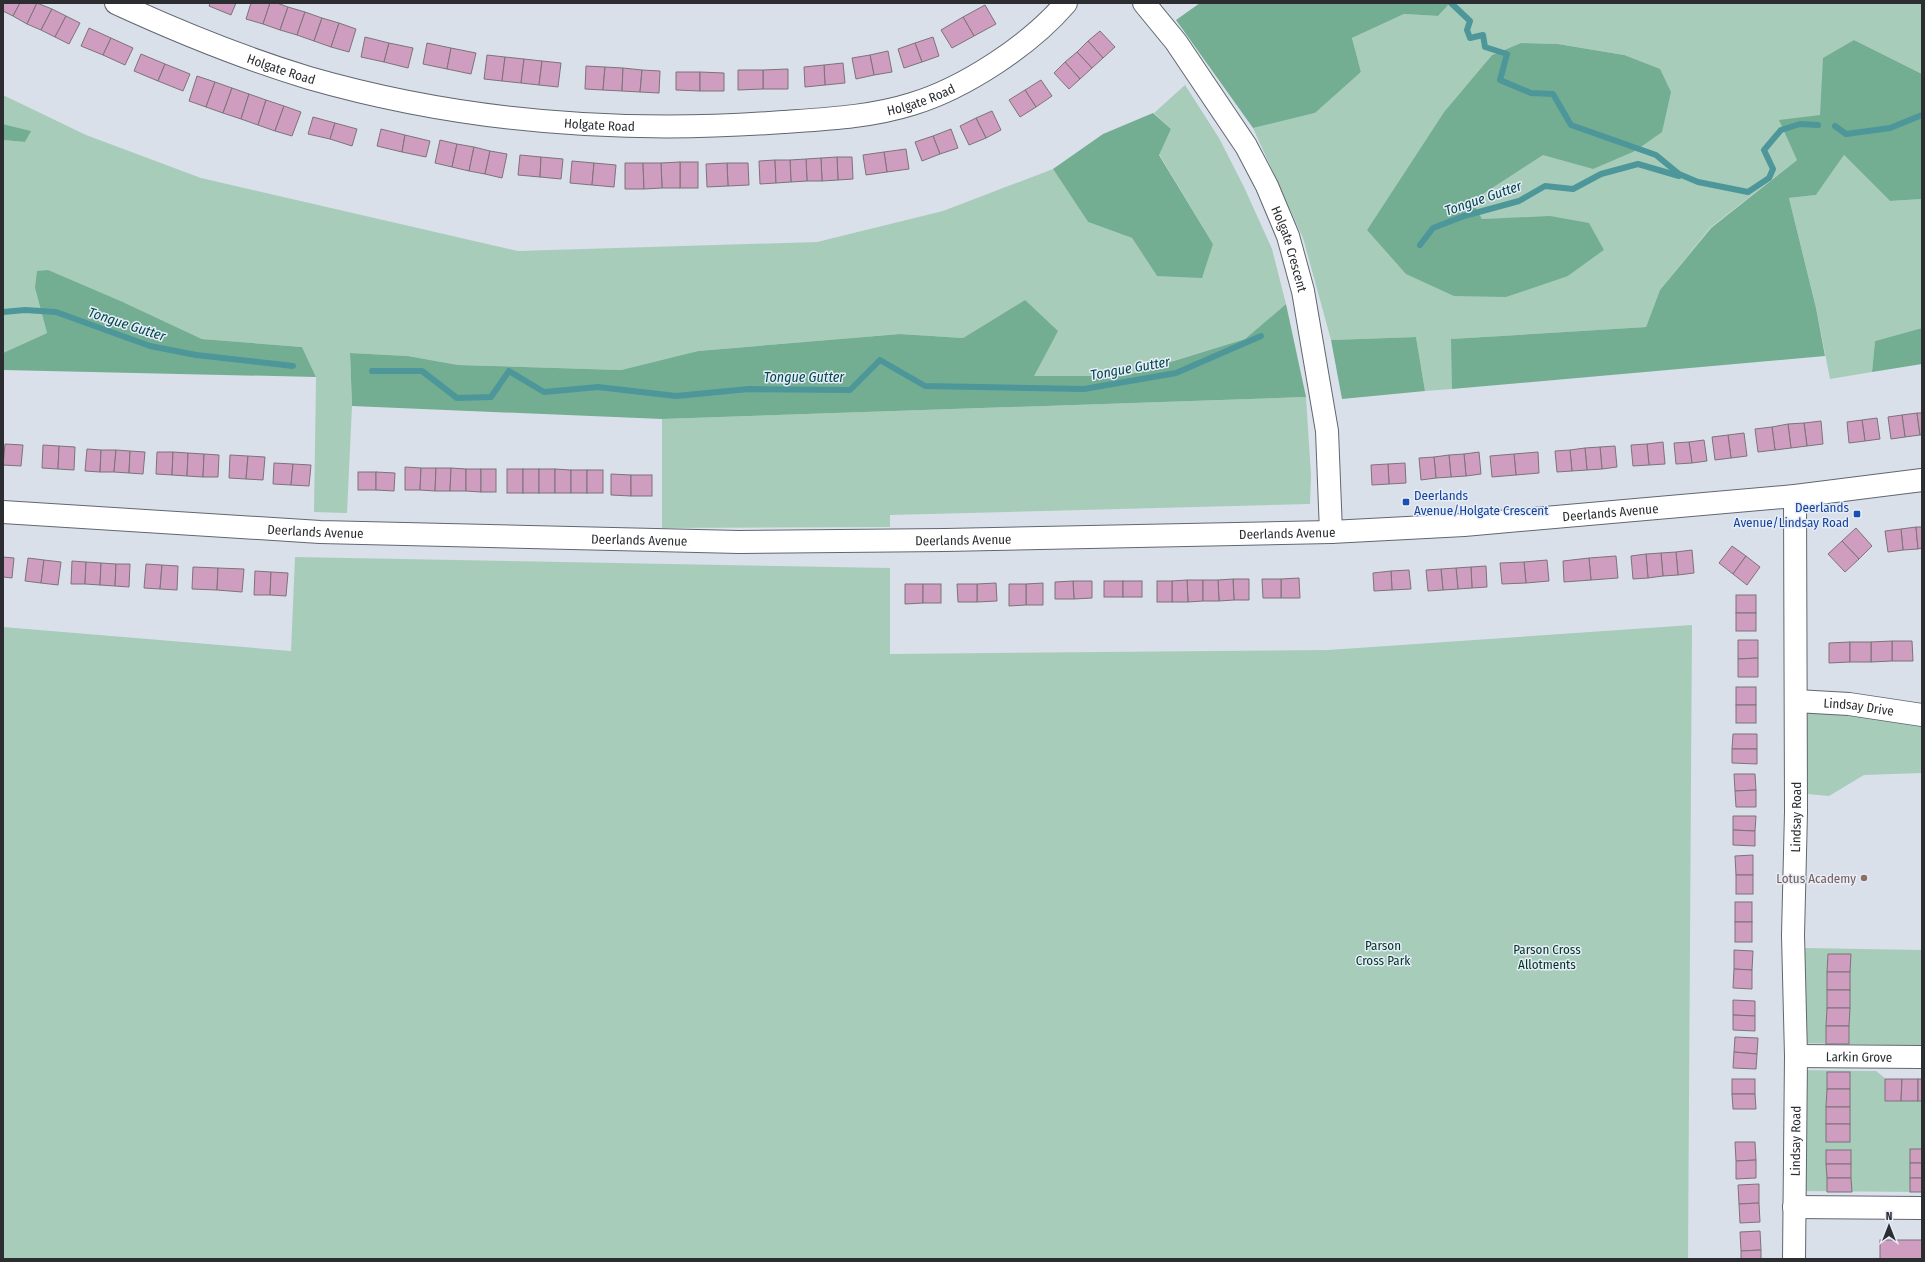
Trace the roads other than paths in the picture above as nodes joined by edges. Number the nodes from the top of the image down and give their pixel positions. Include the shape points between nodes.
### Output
1 (116, 3) edge
2 (1066, 3) edge
3 (1144, 3) edge
4 (1922, 480) edge
5 (1795, 496) junction
6 (3, 512) edge
7 (1331, 532) junction
8 (1796, 701) junction
9 (1922, 715) edge
10 (1796, 1056) junction
11 (1922, 1057) edge
12 (1794, 1207) junction
13 (1922, 1208) edge
14 (1794, 1259) edge

1 - 2 street, Holgate Road via 167,27 238,54 308,77 406,102 500,117 567,123 676,127 812,120 876,113 913,104 945,91 1007,56
3 - 7 street, Holgate Crescent via 1176,42 1246,146 1267,186 1288,236 1303,291 1327,431
4 - 5 street, Deerlands Avenue
5 - 7 street, Deerlands Avenue via 1464,525
5 - 8 street, Lindsay Road
6 - 7 street, Deerlands Avenue via 320,532 739,542
8 - 9 street, Lindsay Drive via 1849,704
8 - 10 street, Lindsay Road via 1793,935
10 - 11 street, Larkin Grove
10 - 12 street, Lindsay Road
12 - 13 street
12 - 14 street, Lindsay Road

